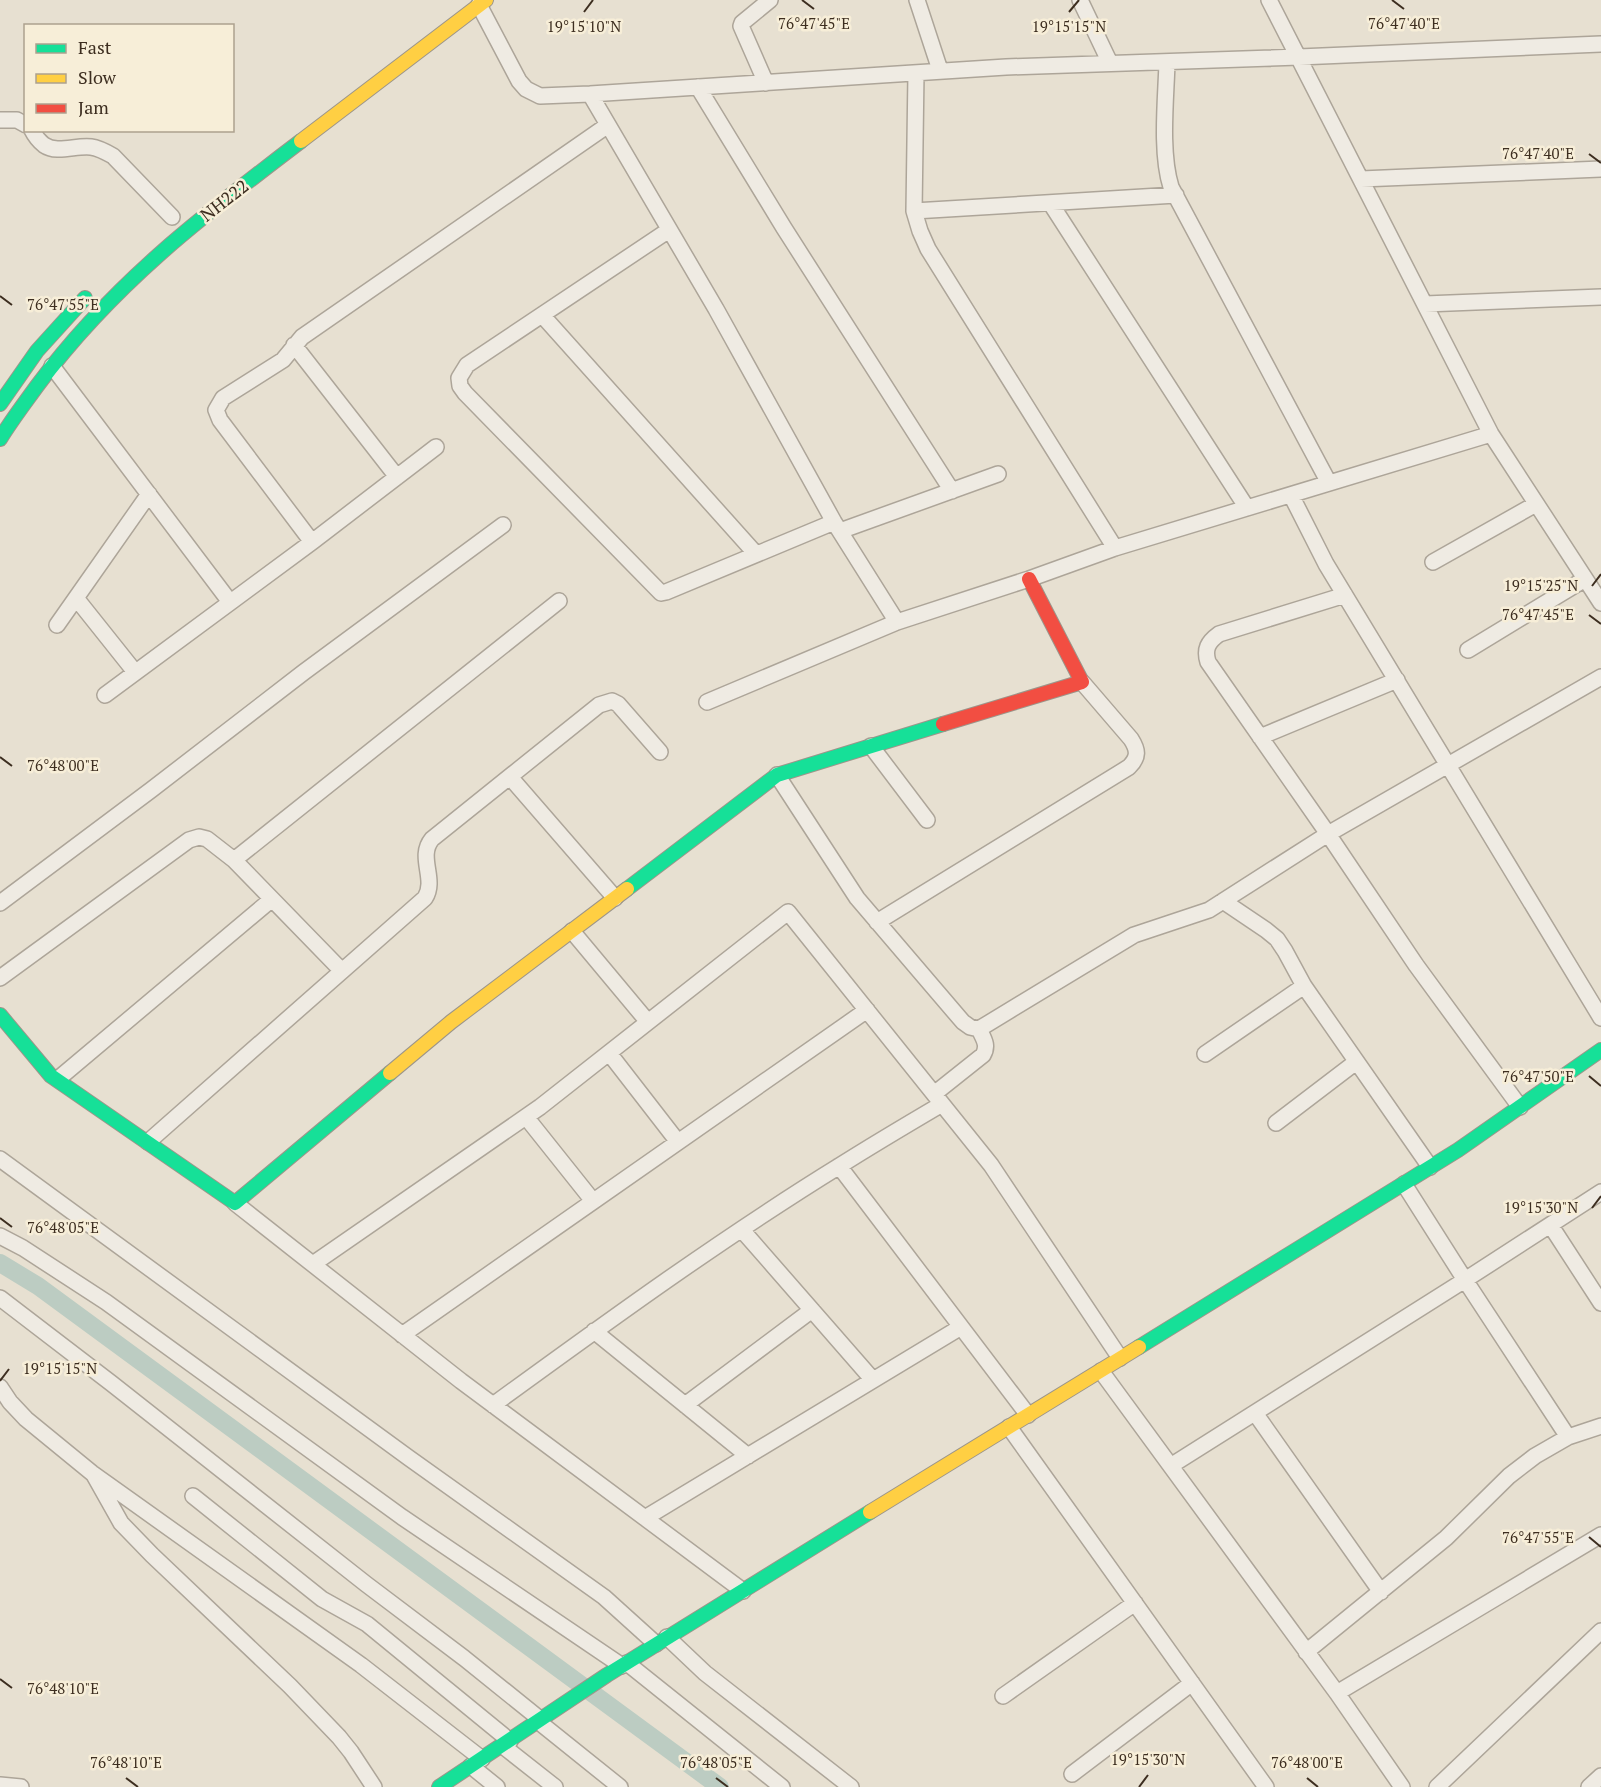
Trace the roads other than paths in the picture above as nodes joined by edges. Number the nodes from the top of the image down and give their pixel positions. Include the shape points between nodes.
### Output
1 (770, 0) edge
2 (917, 0) edge
3 (1080, 0) edge
4 (1269, 0) edge
5 (483, 3) edge
6 (1601, 44) edge
7 (1299, 57) junction
8 (1167, 62) junction
9 (1110, 63) junction
10 (940, 70) junction
11 (916, 73) junction
12 (766, 83) junction
13 (698, 87) junction
14 (590, 94) junction
15 (0, 120) edge
16 (24, 124) edge
17 (608, 125) junction
18 (33, 132) edge
19 (1601, 169) edge
20 (1361, 179) junction
21 (1176, 195) junction
22 (1051, 204) junction
23 (914, 211) junction
24 (173, 217) dead end
25 (669, 230) junction
26 (93, 291) dead end
27 (1601, 297) edge
28 (1425, 304) junction
29 (542, 315) junction
30 (294, 345) junction
31 (52, 366) junction
32 (0, 404) edge
33 (1491, 434) junction
34 (0, 439) edge
35 (436, 447) dead end
36 (998, 474) dead end
37 (397, 477) junction
38 (1329, 483) junction
39 (952, 491) junction
40 (149, 494) junction
41 (1291, 495) junction
42 (1536, 504) junction
43 (1247, 508) junction
44 (503, 525) dead end
45 (837, 526) junction
46 (312, 542) junction
47 (1115, 548) junction
48 (756, 554) junction
49 (1433, 562) dead end
50 (1029, 579) junction
51 (1585, 579) junction
52 (1344, 595) junction
53 (76, 598) junction
54 (559, 601) dead end
55 (230, 602) junction
56 (1601, 603) edge
57 (897, 622) junction
58 (57, 625) dead end
59 (1467, 651) dead end
60 (135, 672) junction
61 (1601, 677) edge
62 (1397, 680) junction
63 (1082, 682) junction
64 (105, 695) dead end
65 (707, 702) dead end
66 (1260, 737) junction
67 (871, 746) junction
68 (660, 752) dead end
69 (1448, 765) junction
70 (777, 775) junction
71 (510, 777) junction
72 (927, 820) dead end
73 (1328, 834) junction
74 (234, 860) junction
75 (615, 898) junction
76 (272, 899) junction
77 (1223, 901) junction
78 (0, 903) edge
79 (877, 922) junction
80 (572, 931) junction
81 (342, 971) junction
82 (0, 978) edge
83 (1304, 986) junction
84 (867, 1010) junction
85 (0, 1015) edge
86 (1601, 1018) edge
87 (648, 1022) junction
88 (979, 1029) junction
89 (1601, 1050) edge
90 (609, 1053) junction
91 (1205, 1054) dead end
92 (1356, 1062) junction
93 (58, 1079) junction
94 (938, 1099) junction
95 (1520, 1107) junction
96 (526, 1117) junction
97 (1276, 1123) dead end
98 (148, 1142) junction
99 (678, 1142) junction
100 (0, 1159) edge
101 (839, 1166) junction
102 (1430, 1167) junction
103 (1404, 1184) junction
104 (1601, 1192) edge
105 (593, 1201) junction
106 (235, 1203) junction
107 (1551, 1226) junction
108 (742, 1230) junction
109 (0, 1236) edge
110 (313, 1264) junction
111 (1465, 1280) junction
112 (0, 1298) edge
113 (1601, 1302) edge
114 (812, 1310) junction
115 (961, 1327) junction
116 (594, 1331) junction
117 (402, 1335) junction
118 (1120, 1358) junction
119 (1101, 1371) junction
120 (873, 1380) junction
121 (0, 1387) edge
122 (685, 1405) junction
123 (494, 1406) junction
124 (1256, 1413) junction
125 (1028, 1415) junction
126 (1601, 1426) edge
127 (1009, 1427) junction
128 (1568, 1437) junction
129 (748, 1456) junction
130 (1172, 1465) junction
131 (92, 1473) junction
132 (193, 1496) dead end
133 (645, 1518) junction
134 (1601, 1535) edge
135 (743, 1591) junction
136 (1381, 1592) junction
137 (1135, 1603) junction
138 (1601, 1631) edge
139 (662, 1641) junction
140 (1306, 1652) junction
141 (624, 1664) junction
142 (1192, 1683) junction
143 (1337, 1693) junction
144 (1003, 1696) dead end
145 (540, 1721) junction
146 (506, 1743) junction
147 (477, 1763) junction
148 (1072, 1774) dead end
149 (1601, 1776) edge
150 (0, 1785) edge
151 (21, 1787) edge
152 (374, 1787) edge
153 (439, 1787) edge
154 (498, 1787) edge
155 (555, 1787) edge
156 (620, 1787) edge
157 (782, 1787) edge
158 (851, 1787) edge
159 (1266, 1787) edge
160 (1402, 1787) edge
161 (1437, 1787) edge
162 (1589, 1787) edge

1 - 12 street via 741,26
2 - 10 street
3 - 9 street
4 - 7 street
5 - 14 street via 526,89 540,96
5 - 31 main road, NH222 via 186,230 99,311
6 - 7 street
7 - 8 street
7 - 20 street
8 - 9 street
8 - 21 street via 1166,164
9 - 10 street
10 - 11 street
11 - 12 street
11 - 23 street
12 - 13 street
13 - 14 street
13 - 39 street
14 - 17 street
15 - 16 street
17 - 25 street
17 - 30 street
18 - 24 street via 48,147 90,147 113,156
19 - 20 street
20 - 28 street
21 - 22 street
21 - 38 street
22 - 23 street
22 - 43 street
23 - 47 street via 928,249
25 - 29 street
25 - 45 street
26 - 32 main road via 38,351
27 - 28 street
28 - 33 street
29 - 48 street
29 - 48 street via 467,365 459,378 465,393 661,593
30 - 37 street
30 - 46 street via 283,360 223,398 216,410
31 - 34 main road, NH222
31 - 40 street
33 - 38 street
33 - 42 street
35 - 37 street
36 - 39 street
37 - 46 street
38 - 41 street
39 - 45 street
40 - 53 street
40 - 55 street
41 - 43 street
41 - 52 street
42 - 49 street
42 - 51 street
43 - 47 street
44 - 78 street
45 - 48 street
45 - 57 street
46 - 55 street
47 - 50 street
50 - 57 street
50 - 63 main road
51 - 56 street
51 - 59 street
52 - 62 street
52 - 66 street via 1219,634 1206,647 1208,662
53 - 58 street
53 - 60 street
54 - 74 street
55 - 60 street
57 - 65 street
60 - 64 street
61 - 69 street
62 - 66 street
62 - 69 street
63 - 67 main road
63 - 79 street via 1137,748 1138,754 1130,767
66 - 73 street
67 - 70 main road
67 - 72 street
68 - 71 street via 618,704 605,702
69 - 73 street
69 - 86 street
70 - 75 main road
70 - 79 street via 857,898
71 - 75 street
71 - 81 street via 432,839 425,853 430,883 425,898
73 - 77 street
73 - 95 street via 1416,965
74 - 76 street
74 - 82 street via 207,839 189,840
75 - 80 main road
76 - 81 street
76 - 93 street
77 - 83 street via 1277,939
77 - 88 street via 1197,915 1134,935
79 - 88 street via 963,1022
80 - 87 street
80 - 106 main road via 451,1022
81 - 98 street
83 - 91 street
83 - 92 street
84 - 87 street via 788,912
84 - 94 street
84 - 99 street
85 - 93 main road via 51,1076
87 - 90 street
88 - 94 street via 986,1043 983,1055
89 - 95 main road
90 - 96 street
90 - 99 street
92 - 97 street
92 - 102 street
93 - 98 main road
94 - 101 street
94 - 118 street via 991,1165
95 - 102 main road
96 - 105 street
96 - 110 street
98 - 106 main road
99 - 105 street
100 - 139 street
101 - 108 street
101 - 115 street
102 - 103 main road
103 - 111 street
103 - 118 main road
104 - 107 street
105 - 117 street
106 - 110 street
107 - 111 street
107 - 113 street
108 - 114 street
108 - 116 street
109 - 141 street via 106,1302 402,1517
110 - 117 street
111 - 124 street
111 - 128 street
112 - 145 street
114 - 120 street
114 - 122 street
115 - 120 street
115 - 125 street
116 - 122 street
116 - 123 street
117 - 123 street
118 - 119 main road
119 - 125 main road
119 - 130 street
120 - 129 street
121 - 131 street via 26,1419
122 - 129 street
123 - 133 street
124 - 130 street
124 - 136 street
125 - 127 main road
126 - 128 street
127 - 135 main road
127 - 137 street
128 - 136 street via 1535,1455 1509,1476 1446,1538
129 - 133 street
130 - 140 street
131 - 147 street via 361,1665
131 - 152 street via 121,1523 339,1737
132 - 146 street via 321,1599 367,1624
133 - 135 street
134 - 143 street
135 - 139 main road
136 - 140 street
137 - 142 street
137 - 144 street
138 - 161 street
139 - 141 main road
139 - 158 street
140 - 143 street
141 - 145 main road
141 - 157 street
142 - 148 street
142 - 159 street
143 - 160 street
145 - 146 main road
145 - 156 street
146 - 147 main road
146 - 155 street
147 - 153 main road
147 - 154 street
149 - 162 street
150 - 151 street

